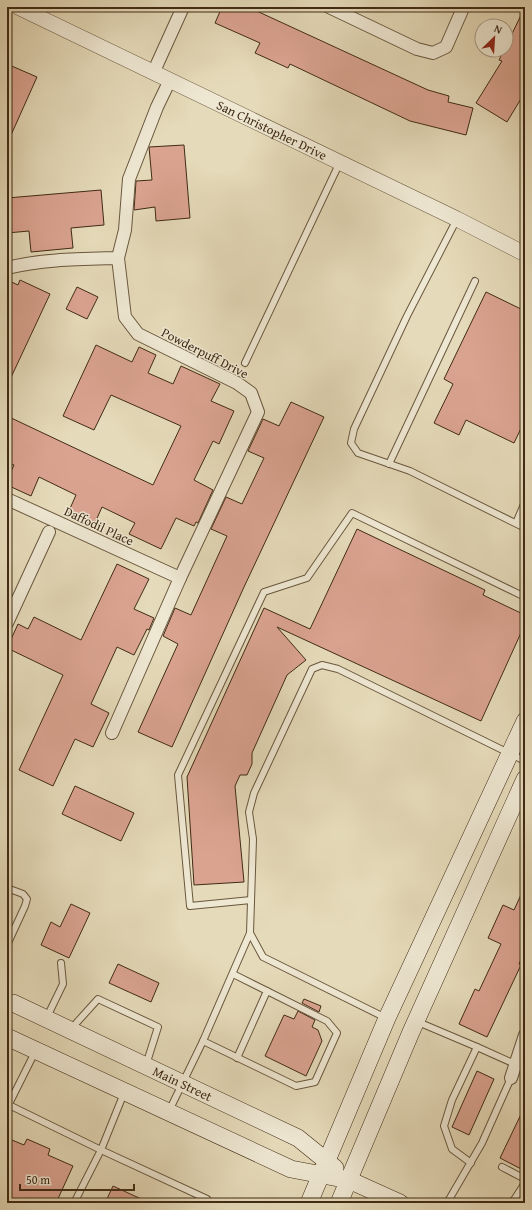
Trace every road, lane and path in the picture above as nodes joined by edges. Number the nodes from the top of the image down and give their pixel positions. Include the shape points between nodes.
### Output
1 (18, 7) edge
2 (183, 7) edge
3 (329, 7) edge
4 (463, 8) edge
5 (154, 72) junction
6 (170, 80) junction
7 (340, 162) junction
8 (457, 219) junction
9 (525, 254) edge
10 (118, 258) junction
11 (7, 268) edge
12 (525, 271) edge
13 (475, 281) dead end
14 (525, 293) edge
15 (245, 363) dead end
16 (389, 464) junction
17 (7, 499) edge
18 (525, 502) edge
19 (516, 523) junction
20 (525, 528) edge
21 (49, 532) dead end
22 (180, 578) junction
23 (525, 597) edge
24 (7, 623) edge
25 (525, 721) edge
26 (112, 733) dead end
27 (518, 757) edge
28 (525, 779) edge
29 (7, 888) edge
30 (251, 900) junction
31 (250, 932) junction
32 (7, 945) edge
33 (61, 964) dead end
34 (233, 974) junction
35 (267, 991) junction
36 (7, 1004) edge
37 (387, 1018) junction
38 (46, 1019) junction
39 (416, 1021) junction
40 (70, 1030) junction
41 (525, 1035) edge
42 (7, 1037) edge
43 (203, 1042) junction
44 (477, 1047) junction
45 (36, 1051) junction
46 (237, 1058) junction
47 (515, 1064) junction
48 (146, 1065) junction
49 (511, 1078) joint
50 (183, 1083) junction
51 (124, 1092) junction
52 (8, 1107) edge
53 (168, 1113) junction
54 (101, 1150) junction
55 (471, 1163) junction
56 (502, 1167) dead end
57 (323, 1168) junction
58 (525, 1179) edge
59 (348, 1180) junction
60 (525, 1183) edge
61 (74, 1203) edge
62 (206, 1203) edge
63 (309, 1203) edge
64 (339, 1203) edge
65 (400, 1203) edge
66 (447, 1203) edge
67 (512, 1203) edge

1 - 5 street, San Christopher Drive
2 - 5 street
3 - 4 street via 433,53 446,47
5 - 6 street, San Christopher Drive
6 - 7 street, San Christopher Drive
6 - 10 street, Powderpuff Drive via 129,179 125,230
7 - 8 street, San Christopher Drive
7 - 15 lane
8 - 9 street, San Christopher Drive
8 - 16 lane via 407,316 352,437 353,448 358,453
10 - 11 street via 72,260
10 - 22 street, Powderpuff Drive via 125,317 138,334 237,383 251,393 258,412
12 - 14 lane
13 - 16 lane
16 - 19 lane via 410,471
17 - 22 street, Daffodil Place
18 - 19 lane
19 - 20 lane
21 - 24 street
22 - 26 street, Powderpuff Drive
23 - 30 lane via 352,513 307,578 264,592 178,775 190,906
25 - 27 main road
27 - 30 lane via 338,668 322,665 312,668 254,793 249,812 253,839
27 - 37 main road
28 - 39 main road
29 - 32 lane via 23,894 27,899
30 - 31 lane
31 - 34 lane
31 - 37 lane via 263,957
33 - 38 lane via 62,984
34 - 35 lane
34 - 43 lane
35 - 46 lane
35 - 46 lane via 327,1020 337,1033 315,1082 296,1086
36 - 38 main road, Main Street via 13,1003
37 - 57 main road
38 - 40 main road, Main Street
39 - 44 lane
39 - 59 main road
40 - 48 main road, Main Street
40 - 48 lane via 98,999 158,1027
41 - 47 street
42 - 45 main road
43 - 46 lane
43 - 50 lane
44 - 47 lane
44 - 55 lane via 452,1100 444,1126 452,1149
45 - 51 main road
45 - 52 lane
47 - 49 street
48 - 50 main road, Main Street
49 - 55 lane
50 - 53 lane
50 - 57 main road, Main Street via 298,1138
51 - 53 main road
51 - 54 lane
52 - 54 lane
53 - 57 main road via 291,1169
54 - 61 lane
54 - 62 lane via 207,1199
55 - 66 lane
56 - 58 lane
57 - 59 main road, Main Street
57 - 63 main road
59 - 64 main road
59 - 65 main road, Main Street
60 - 67 lane

